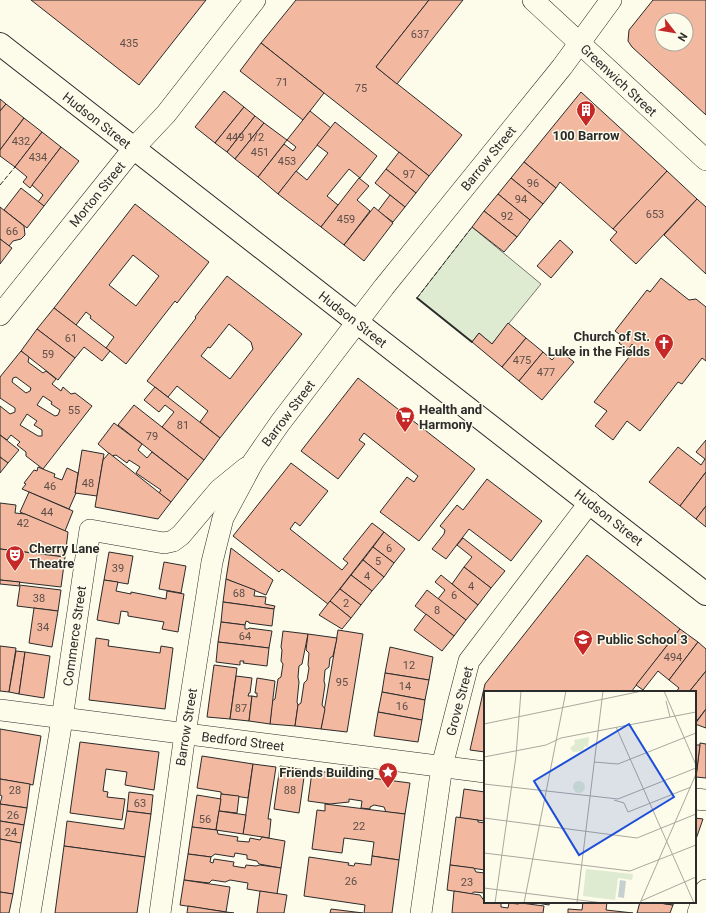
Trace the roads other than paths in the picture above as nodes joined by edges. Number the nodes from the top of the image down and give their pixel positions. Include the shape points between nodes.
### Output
1 (255, 0) edge
2 (533, 0) edge
3 (611, 0) edge
4 (579, 43) junction
5 (0, 44) edge
6 (134, 148) junction
7 (706, 160) edge
8 (0, 315) edge
9 (357, 322) junction
10 (253, 462) junction
11 (590, 502) junction
12 (706, 594) edge
13 (0, 710) edge
14 (62, 718) junction
15 (185, 734) junction
16 (442, 766) junction
17 (484, 772) edge
18 (696, 799) edge
19 (706, 800) edge
20 (706, 890) edge
21 (30, 913) edge
22 (160, 913) edge
23 (421, 913) edge
24 (698, 913) edge

1 - 6 street, Morton Street via 166,114
2 - 4 street, Greenwich Street
3 - 4 street, Barrow Street
4 - 7 street, Greenwich Street
4 - 9 street, Barrow Street
5 - 6 main road, Hudson Street
6 - 8 street, Morton Street
6 - 9 main road, Hudson Street
9 - 10 street, Barrow Street
9 - 11 main road, Hudson Street
10 - 14 street, Commerce Street via 219,490 190,526 173,541 164,543 90,530
10 - 15 street, Barrow Street via 223,518 212,562
11 - 12 main road, Hudson Street
11 - 16 street, Grove Street via 469,661
13 - 14 street, Bedford Street
14 - 15 street, Bedford Street
14 - 21 street, Commerce Street
15 - 16 street, Bedford Street
15 - 22 street, Barrow Street
16 - 17 street, Bedford Street
16 - 23 street, Grove Street
18 - 19 street
20 - 24 street

